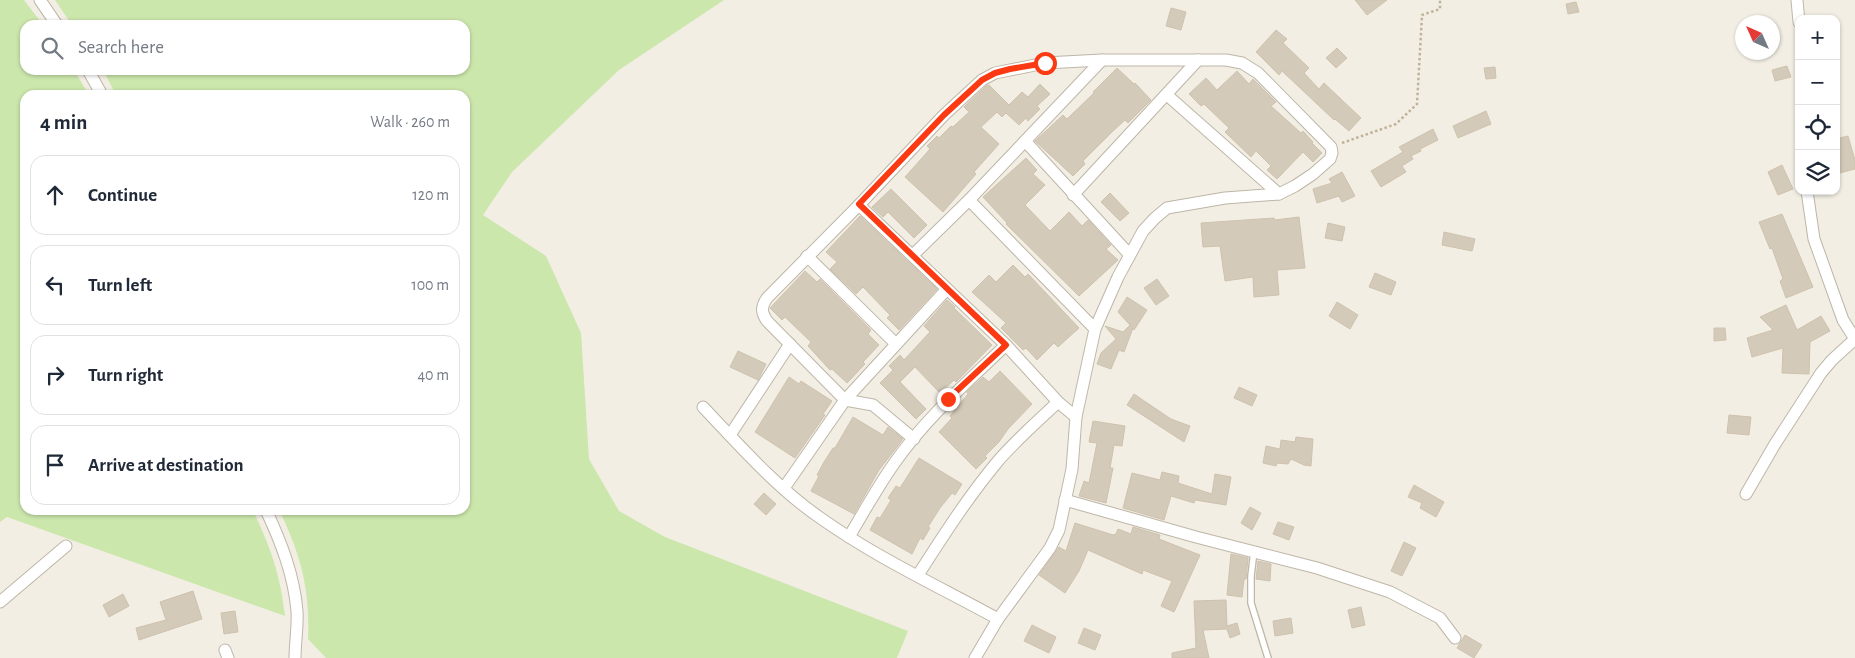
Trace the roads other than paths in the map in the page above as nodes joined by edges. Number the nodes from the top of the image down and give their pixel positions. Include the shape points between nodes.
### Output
1 (40, 0) edge
2 (1797, 0) edge
3 (1798, 15) edge
4 (54, 20) edge
5 (1102, 60) junction
6 (1198, 60) junction
7 (91, 75) edge
8 (99, 90) edge
9 (1167, 95) junction
10 (1025, 141) junction
11 (1074, 194) junction
12 (1280, 194) junction
13 (1808, 195) edge
14 (969, 200) junction
15 (859, 204) junction
16 (1129, 254) junction
17 (913, 255) junction
18 (808, 256) junction
19 (948, 288) junction
20 (1095, 329) junction
21 (790, 344) junction
22 (896, 344) junction
23 (1006, 345) junction
24 (846, 400) junction
25 (1058, 402) junction
26 (704, 407) dead end
27 (1076, 417) junction
28 (730, 435) junction
29 (914, 439) junction
30 (784, 488) junction
31 (1746, 494) dead end
32 (1065, 500) junction
33 (268, 515) edge
34 (849, 537) junction
35 (66, 546) dead end
36 (1254, 551) junction
37 (918, 575) junction
38 (0, 602) edge
39 (998, 619) junction
40 (1455, 638) dead end
41 (295, 658) edge
42 (975, 658) edge
43 (1268, 658) edge

1 - 4 street
2 - 3 street
5 - 6 street
5 - 10 street
5 - 15 street via 1045,63 1002,71 982,80
6 - 9 street
6 - 12 street via 1226,60 1258,73 1331,146 1332,153 1325,164
7 - 8 street
9 - 11 street
9 - 12 street
10 - 11 street
10 - 14 street
11 - 16 street
12 - 16 street via 1225,198 1167,208 1143,231
13 - 31 street via 1814,239 1843,320 1855,340 1821,373
14 - 17 street
14 - 20 street
15 - 17 street
15 - 18 street
16 - 20 street
17 - 19 street
18 - 21 street via 762,305 767,321
18 - 22 street
19 - 22 street
19 - 23 street
20 - 27 street
21 - 24 street
21 - 28 street
22 - 24 street
23 - 25 street
23 - 29 street via 948,399
24 - 29 street via 873,405
24 - 30 street
25 - 27 street
25 - 37 street via 1022,435 977,487
26 - 28 street
27 - 32 street via 1072,469
28 - 30 street
29 - 34 street via 894,464
30 - 34 street
32 - 36 street
32 - 39 street via 1059,530 1050,548
33 - 41 street via 280,540 294,587 297,612
34 - 37 street
35 - 38 street
36 - 40 street via 1390,592 1440,618
36 - 43 lane via 1251,603
37 - 39 street
39 - 42 street

